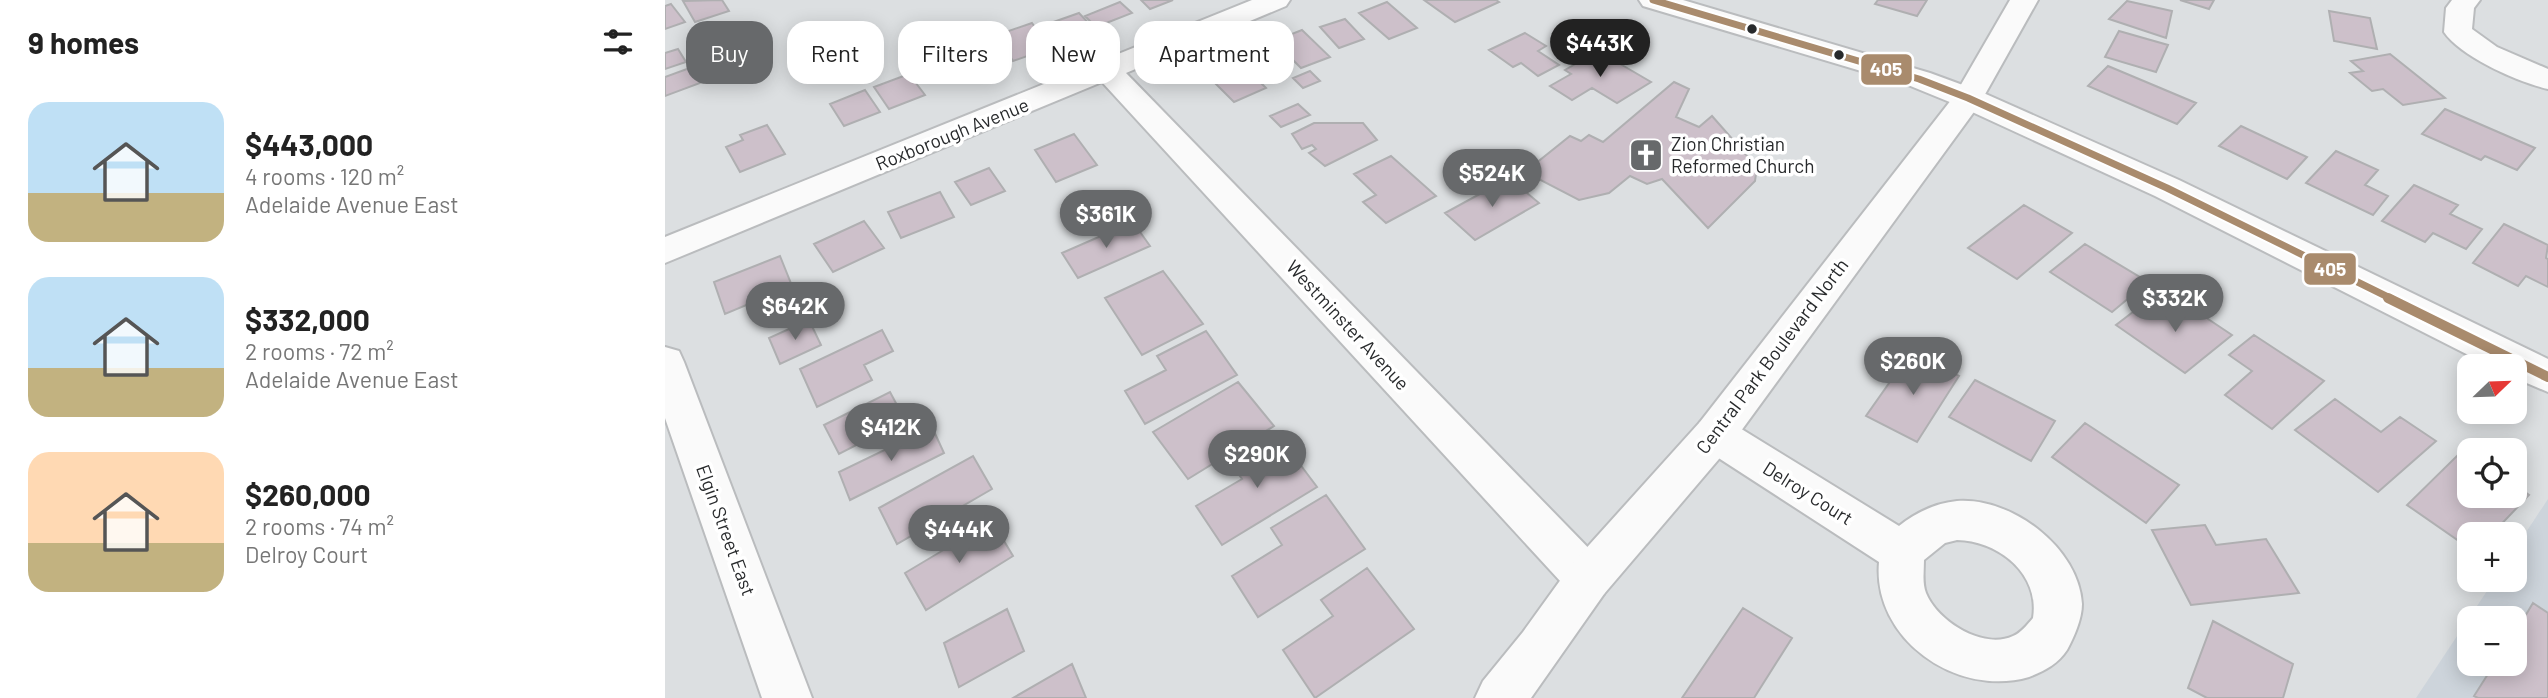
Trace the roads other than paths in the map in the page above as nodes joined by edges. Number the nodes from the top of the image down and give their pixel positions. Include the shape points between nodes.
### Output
1 (1276, 0) edge
2 (1653, 0) edge
3 (2024, 0) edge
4 (2466, 0) edge
5 (1120, 66) edge
6 (2548, 80) edge
7 (1076, 84) edge
8 (1120, 84) edge
9 (1968, 98) junction
10 (665, 251) edge
11 (665, 362) edge
12 (2548, 377) edge
13 (1715, 434) junction
14 (1902, 552) dead end
15 (1588, 579) junction
16 (787, 698) edge
17 (1500, 698) edge

1 - 5 street, Roxborough Avenue
2 - 9 street via 1919,79
3 - 9 street, Central Park Boulevard North
4 - 6 street via 2460,8 2458,32 2487,53
7 - 10 street, Roxborough Avenue
8 - 15 street, Westminster Avenue
9 - 12 street via 2167,188
9 - 13 street, Central Park Boulevard North
11 - 16 street, Elgin Street East
13 - 14 street, Delroy Court
13 - 15 street, Central Park Boulevard North
15 - 17 street, Central Park Boulevard North

